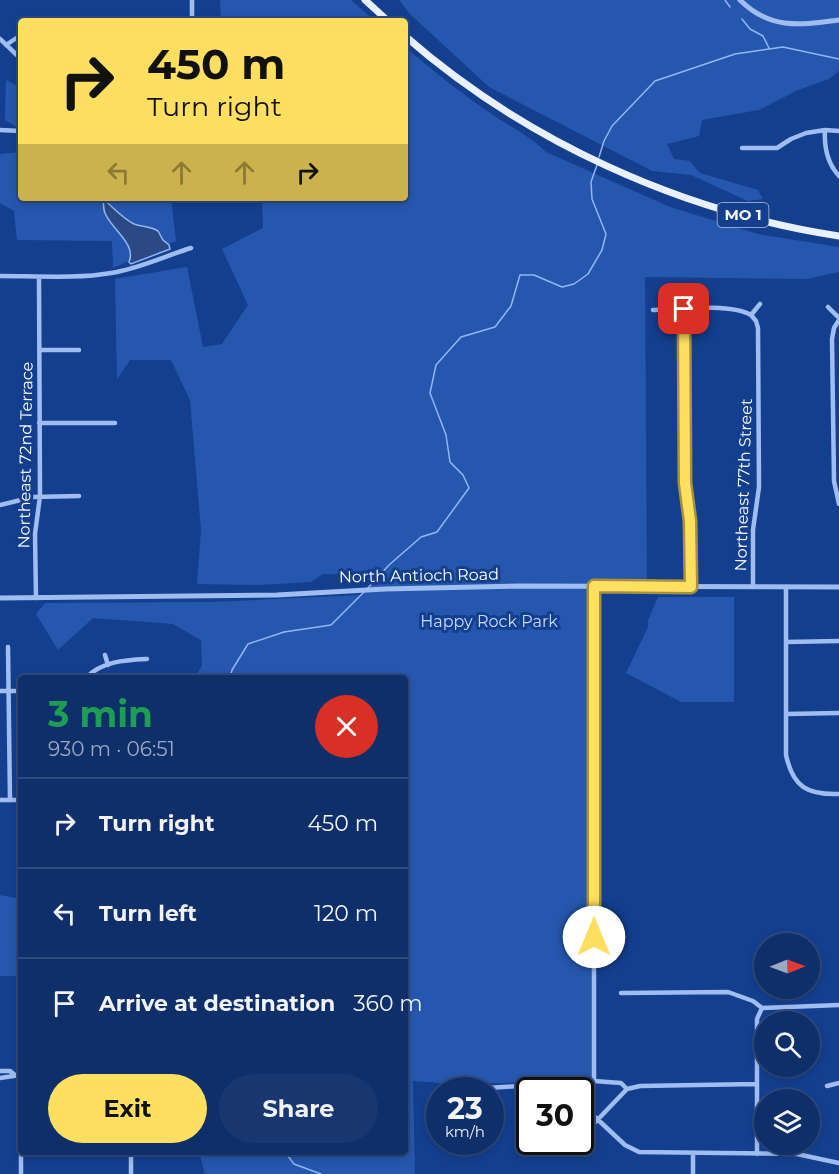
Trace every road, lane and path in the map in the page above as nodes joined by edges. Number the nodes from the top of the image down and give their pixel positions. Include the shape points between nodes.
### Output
1 (192, 0) edge
2 (365, 0) edge
3 (740, 0) edge
4 (192, 18) edge
5 (385, 18) edge
6 (839, 20) edge
7 (18, 37) edge
8 (0, 39) edge
9 (408, 39) edge
10 (6, 45) junction
11 (18, 56) edge
12 (0, 130) edge
13 (825, 130) junction
14 (18, 131) edge
15 (839, 131) edge
16 (742, 148) dead end
17 (839, 176) edge
18 (839, 236) edge
19 (191, 248) dead end
20 (0, 276) edge
21 (39, 277) junction
22 (760, 304) dead end
23 (828, 307) dead end
24 (684, 309) junction
25 (653, 310) dead end
26 (751, 315) junction
27 (839, 319) edge
28 (39, 350) junction
29 (79, 350) dead end
30 (832, 384) junction
31 (839, 384) edge
32 (39, 423) junction
33 (115, 423) dead end
34 (836, 461) edge
35 (79, 495) dead end
36 (40, 496) junction
37 (839, 504) edge
38 (0, 505) edge
39 (594, 586) junction
40 (691, 587) junction
41 (753, 587) junction
42 (786, 587) junction
43 (839, 587) edge
44 (0, 597) edge
45 (36, 597) junction
46 (839, 641) edge
47 (786, 642) junction
48 (8, 647) dead end
49 (105, 655) dead end
50 (147, 659) dead end
51 (108, 665) junction
52 (88, 675) edge
53 (0, 691) edge
54 (9, 691) junction
55 (18, 692) edge
56 (839, 713) edge
57 (786, 714) junction
58 (839, 794) edge
59 (0, 800) edge
60 (10, 800) junction
61 (18, 800) edge
62 (621, 993) dead end
63 (839, 1005) edge
64 (762, 1008) junction
65 (18, 1058) edge
66 (0, 1071) edge
67 (17, 1075) edge
68 (594, 1077) edge
69 (0, 1078) edge
70 (594, 1081) edge
71 (839, 1083) edge
72 (756, 1084) junction
73 (826, 1086) dead end
74 (627, 1089) junction
75 (756, 1089) edge
76 (594, 1115) edge
77 (598, 1118) junction
78 (594, 1123) edge
79 (693, 1154) junction
80 (754, 1154) edge
81 (21, 1155) edge
82 (131, 1155) edge
83 (802, 1155) edge
84 (839, 1163) edge
85 (21, 1174) edge
86 (131, 1174) edge
87 (693, 1174) edge

1 - 4 street
2 - 5 main road
3 - 6 street via 767,19 790,24
7 - 10 street
8 - 10 street
9 - 18 main road, MO 1 via 475,90 563,145 649,184 718,207 780,225
10 - 11 street
12 - 14 street
13 - 15 street
13 - 16 street via 806,133 777,148
13 - 17 street via 826,151
19 - 21 street via 109,274
20 - 21 street
21 - 28 street, Northeast 72nd Terrace
22 - 26 street
23 - 27 street
24 - 25 street
24 - 26 street via 742,310
24 - 40 street via 685,483
26 - 41 street, Northeast 77th Street via 758,328 759,487 753,530
27 - 30 street via 832,335
28 - 29 street
28 - 32 street, Northeast 72nd Terrace
30 - 31 street
30 - 34 street
32 - 33 street
32 - 36 street, Northeast 72nd Terrace
34 - 37 street via 835,491
35 - 36 street
36 - 38 street
36 - 45 street, Northeast 72nd Terrace via 35,534
39 - 40 street, North Antioch Road
39 - 45 street, North Antioch Road
39 - 68 street
40 - 41 street, North Antioch Road
41 - 42 street, North Antioch Road
42 - 43 street, North Antioch Road
42 - 47 street
44 - 45 street, North Antioch Road
46 - 47 street
47 - 57 street
48 - 54 street
49 - 51 street
50 - 51 street via 120,660
51 - 52 street
53 - 54 street
54 - 55 street
54 - 60 street
56 - 57 street
57 - 58 street via 786,755 796,782 813,792
59 - 60 street
60 - 61 street
62 - 64 street via 728,992
63 - 64 street
64 - 72 street via 757,1019
65 - 67 street
66 - 67 street
67 - 69 street
70 - 74 street via 621,1083
71 - 73 street
72 - 74 street
72 - 75 street
74 - 77 street
76 - 77 street
77 - 78 street
77 - 79 street via 625,1145 639,1152
79 - 80 street
79 - 87 street
81 - 85 street
82 - 86 street
83 - 84 street

